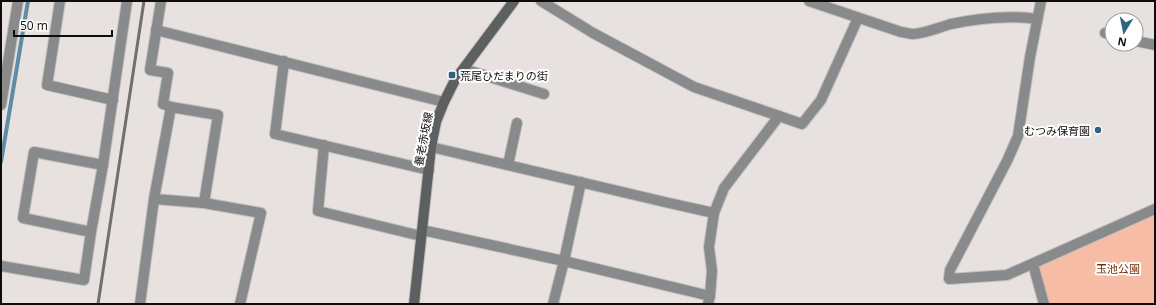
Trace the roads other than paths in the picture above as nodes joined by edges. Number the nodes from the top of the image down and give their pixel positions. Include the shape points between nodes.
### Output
1 (18, 1) edge
2 (60, 1) edge
3 (126, 1) edge
4 (161, 1) edge
5 (514, 1) edge
6 (541, 1) edge
7 (809, 1) edge
8 (1041, 1) edge
9 (858, 18) junction
10 (1037, 19) junction
11 (156, 30) junction
12 (1144, 43) edge
13 (1155, 45) edge
14 (284, 61) junction
15 (464, 69) junction
16 (544, 94) dead end
17 (113, 100) junction
18 (444, 102) junction
19 (1, 105) edge
20 (171, 107) junction
21 (779, 116) junction
22 (516, 123) dead end
23 (324, 145) junction
24 (431, 147) junction
25 (103, 165) junction
26 (508, 165) junction
27 (429, 170) junction
28 (581, 182) junction
29 (154, 199) junction
30 (204, 203) junction
31 (1155, 209) edge
32 (714, 212) junction
33 (91, 232) junction
34 (421, 233) junction
35 (564, 261) junction
36 (1033, 264) junction
37 (1, 266) edge
38 (709, 300) edge
39 (140, 304) edge
40 (240, 304) edge
41 (414, 304) edge
42 (553, 304) edge
43 (1044, 304) edge

1 - 19 street
2 - 17 street via 47,84
3 - 17 street
4 - 11 street
5 - 15 main road, 養老赤坂線
6 - 21 street via 593,33 694,87
7 - 9 street
8 - 10 street
9 - 10 street via 913,34 950,24 997,17
9 - 21 street via 821,100 802,124
10 - 36 street via 1018,136 950,270 949,279 1007,275
11 - 14 street
11 - 20 street via 150,70 168,74 163,104
12 - 13 street
14 - 18 street
14 - 23 street via 275,134
15 - 16 street
15 - 18 main road, 養老赤坂線
17 - 25 street
18 - 24 main road, 養老赤坂線 via 436,122
20 - 29 street
20 - 30 street via 218,115
21 - 32 street via 724,188
22 - 26 street
23 - 27 street
23 - 34 street via 318,211
24 - 26 street
24 - 27 main road, 養老赤坂線
25 - 33 street
25 - 33 street via 34,152 23,218
26 - 28 street
27 - 34 main road, 養老赤坂線
28 - 32 street via 669,204
28 - 35 street
29 - 30 street
29 - 39 street
30 - 40 street via 261,213
31 - 36 street
32 - 38 street via 709,247 712,271
33 - 37 street via 84,280
34 - 35 street
34 - 41 main road, 養老赤坂線
35 - 38 street
35 - 42 street
36 - 43 street

